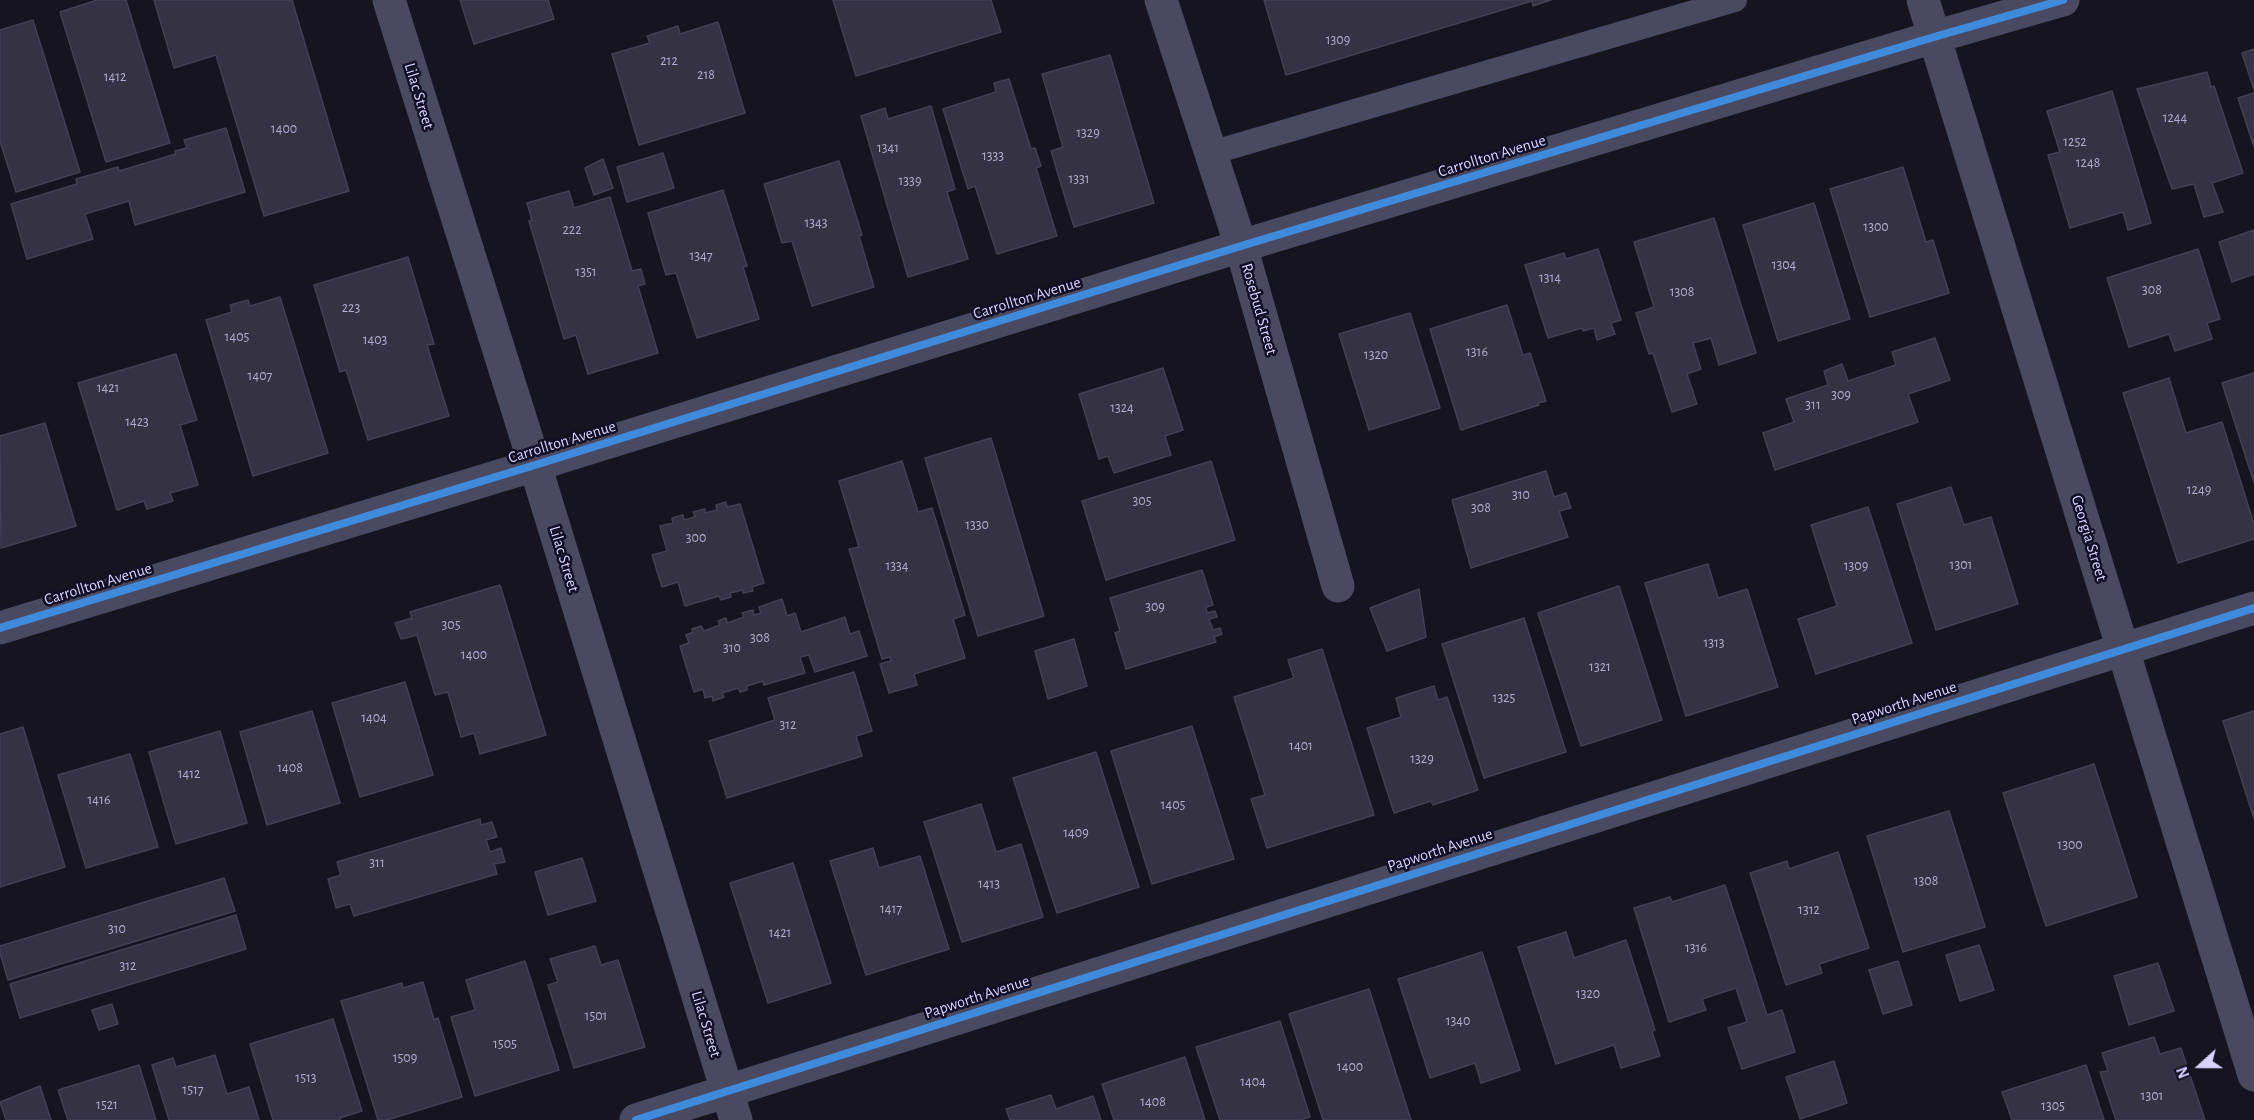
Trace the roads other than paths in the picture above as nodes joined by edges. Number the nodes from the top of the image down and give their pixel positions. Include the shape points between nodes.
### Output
1 (389, 0) edge
2 (1161, 0) edge
3 (1735, 0) edge
4 (1923, 0) edge
5 (2063, 0) edge
6 (1934, 36) junction
7 (1211, 153) junction
8 (1241, 246) junction
9 (535, 465) junction
10 (1338, 586) dead end
11 (2254, 608) edge
12 (0, 628) edge
13 (2123, 648) junction
14 (2254, 1075) edge
15 (731, 1106) edge
16 (636, 1120) edge

1 - 9 street, Lilac Street
2 - 7 street, Rosebud Street
3 - 7 lane
4 - 6 street, Georgia Street
5 - 6 street, Carrollton Avenue
6 - 8 street, Carrollton Avenue
6 - 13 street, Georgia Street
7 - 8 street, Rosebud Street
8 - 9 street, Carrollton Avenue
8 - 10 street, Rosebud Street
9 - 12 street, Carrollton Avenue
9 - 15 street, Lilac Street
11 - 13 street, Papworth Avenue
13 - 14 street, Georgia Street
13 - 15 street, Papworth Avenue
15 - 16 street, Papworth Avenue

